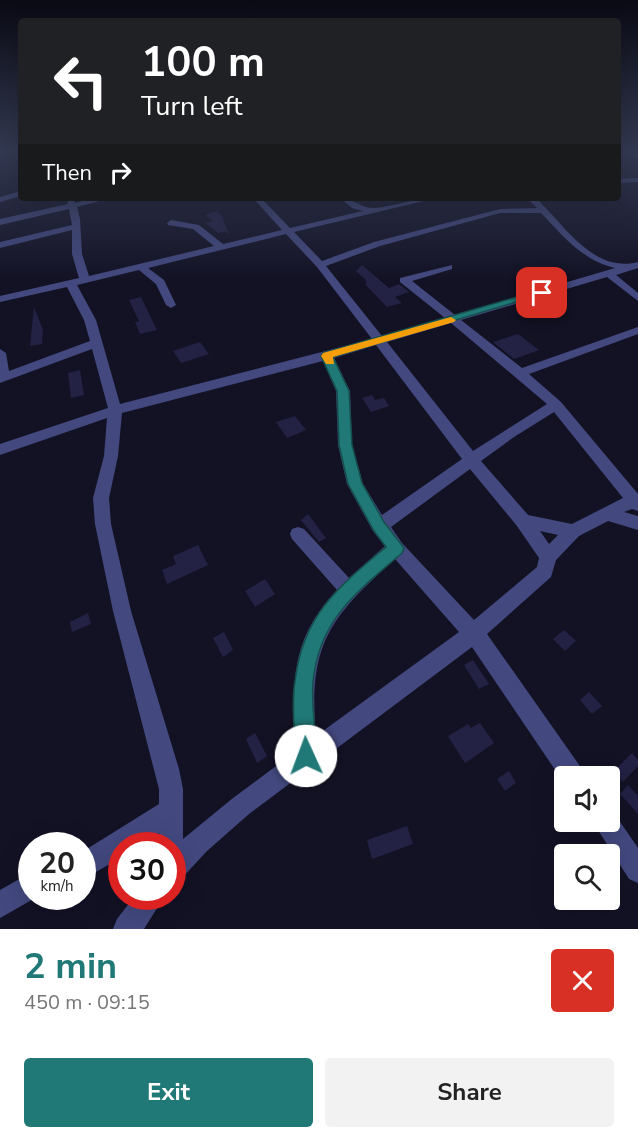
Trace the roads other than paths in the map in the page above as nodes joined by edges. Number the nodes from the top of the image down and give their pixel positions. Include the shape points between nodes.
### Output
1 (18, 194) edge
2 (0, 200) edge
3 (263, 201) edge
4 (345, 201) edge
5 (347, 201) edge
6 (418, 201) edge
7 (522, 201) edge
8 (533, 201) edge
9 (72, 202) edge
10 (545, 210) junction
11 (372, 211) junction
12 (500, 211) junction
13 (340, 219) junction
14 (0, 222) edge
15 (171, 223) dead end
16 (76, 227) junction
17 (286, 230) junction
18 (0, 245) edge
19 (222, 248) junction
20 (320, 265) junction
21 (141, 267) junction
22 (450, 267) dead end
23 (633, 267) edge
24 (609, 274) junction
25 (85, 281) junction
26 (71, 284) junction
27 (638, 298) edge
28 (0, 299) edge
29 (171, 305) dead end
30 (452, 320) junction
31 (638, 330) edge
32 (378, 341) junction
33 (96, 344) junction
34 (0, 353) edge
35 (327, 356) junction
36 (520, 373) junction
37 (2, 379) edge
38 (556, 405) junction
39 (115, 410) junction
40 (536, 417) junction
41 (574, 426) junction
42 (0, 450) edge
43 (471, 459) junction
44 (636, 503) edge
45 (606, 514) junction
46 (523, 521) junction
47 (638, 523) edge
48 (379, 526) junction
49 (573, 531) junction
50 (298, 534) dead end
51 (396, 548) junction
52 (548, 557) junction
53 (348, 589) junction
54 (474, 633) junction
55 (306, 756) junction
56 (566, 766) edge
57 (172, 810) junction
58 (171, 832) edge
59 (612, 832) edge
60 (186, 855) edge
61 (96, 858) edge
62 (638, 870) edge
63 (18, 894) edge
64 (0, 905) edge
65 (141, 910) edge
66 (127, 929) edge

1 - 2 street
3 - 17 street
4 - 13 street via 348,213
5 - 11 street
6 - 11 street
7 - 12 street
8 - 10 street
9 - 14 street
9 - 16 street
10 - 12 street
10 - 23 street via 585,252 596,259
11 - 13 street
12 - 20 street via 377,244
13 - 17 street
15 - 19 street via 196,227
16 - 18 street
16 - 25 street via 77,254
17 - 19 street
17 - 20 street
19 - 21 street
20 - 32 street
21 - 25 street
21 - 29 street via 160,282
22 - 30 street via 404,280
23 - 24 street
24 - 27 street
24 - 30 street
25 - 26 street
26 - 28 street
26 - 33 street via 90,320
30 - 32 street
30 - 36 street
31 - 36 street
32 - 35 street
32 - 43 street
33 - 37 street
33 - 39 street
34 - 37 street
35 - 39 street
35 - 48 street via 343,391 345,445 355,484
36 - 38 street
38 - 40 street
38 - 41 street
39 - 42 street
39 - 57 street via 111,456 101,498 103,524 122,611 167,769
40 - 41 street
40 - 43 street
41 - 44 street
43 - 46 street
43 - 48 street
44 - 45 street
45 - 47 street
45 - 49 street
46 - 49 street
46 - 52 street
48 - 51 street
49 - 52 street
50 - 53 street
51 - 53 street
51 - 54 street
52 - 54 street via 545,571
53 - 55 street via 322,620 308,657 304,684
54 - 55 street
54 - 56 street
55 - 60 street
57 - 58 street
57 - 61 street
59 - 62 street
63 - 64 street
65 - 66 street

